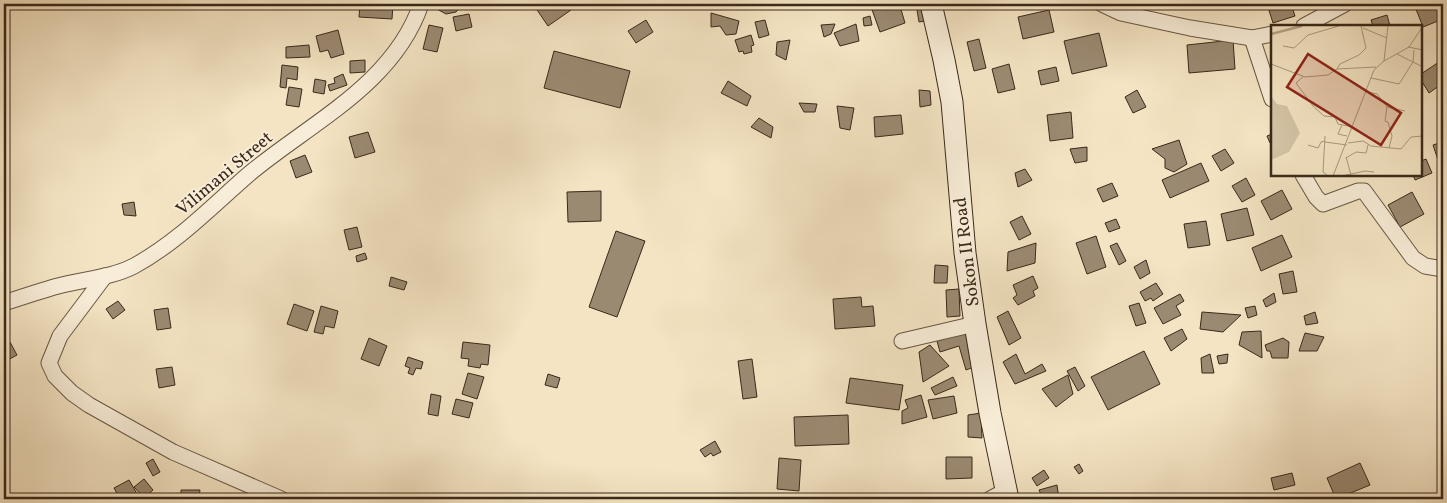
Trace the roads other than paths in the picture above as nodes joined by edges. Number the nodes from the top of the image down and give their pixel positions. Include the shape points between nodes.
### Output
1 (421, 4) edge
2 (931, 4) edge
3 (1102, 4) edge
4 (1345, 4) edge
5 (1306, 25) edge
6 (1271, 34) edge
7 (1252, 38) junction
8 (1271, 96) edge
9 (1304, 176) edge
10 (1443, 269) edge
11 (105, 276) junction
12 (4, 303) edge
13 (975, 324) junction
14 (902, 341) dead end
15 (1001, 496) edge
16 (281, 499) edge

1 - 11 street, Vilimani Street via 405,39 365,85 260,166 168,244 133,266
2 - 13 street, Sokon II Road via 952,102 964,253
3 - 7 street via 1121,14
4 - 5 street
6 - 7 street
7 - 8 street
9 - 10 street via 1323,204 1364,191 1413,258 1425,266
11 - 12 street, Vilimani Street
11 - 16 street via 60,336 49,363 55,376 89,405 173,452
13 - 14 street
13 - 15 street, Sokon II Road

